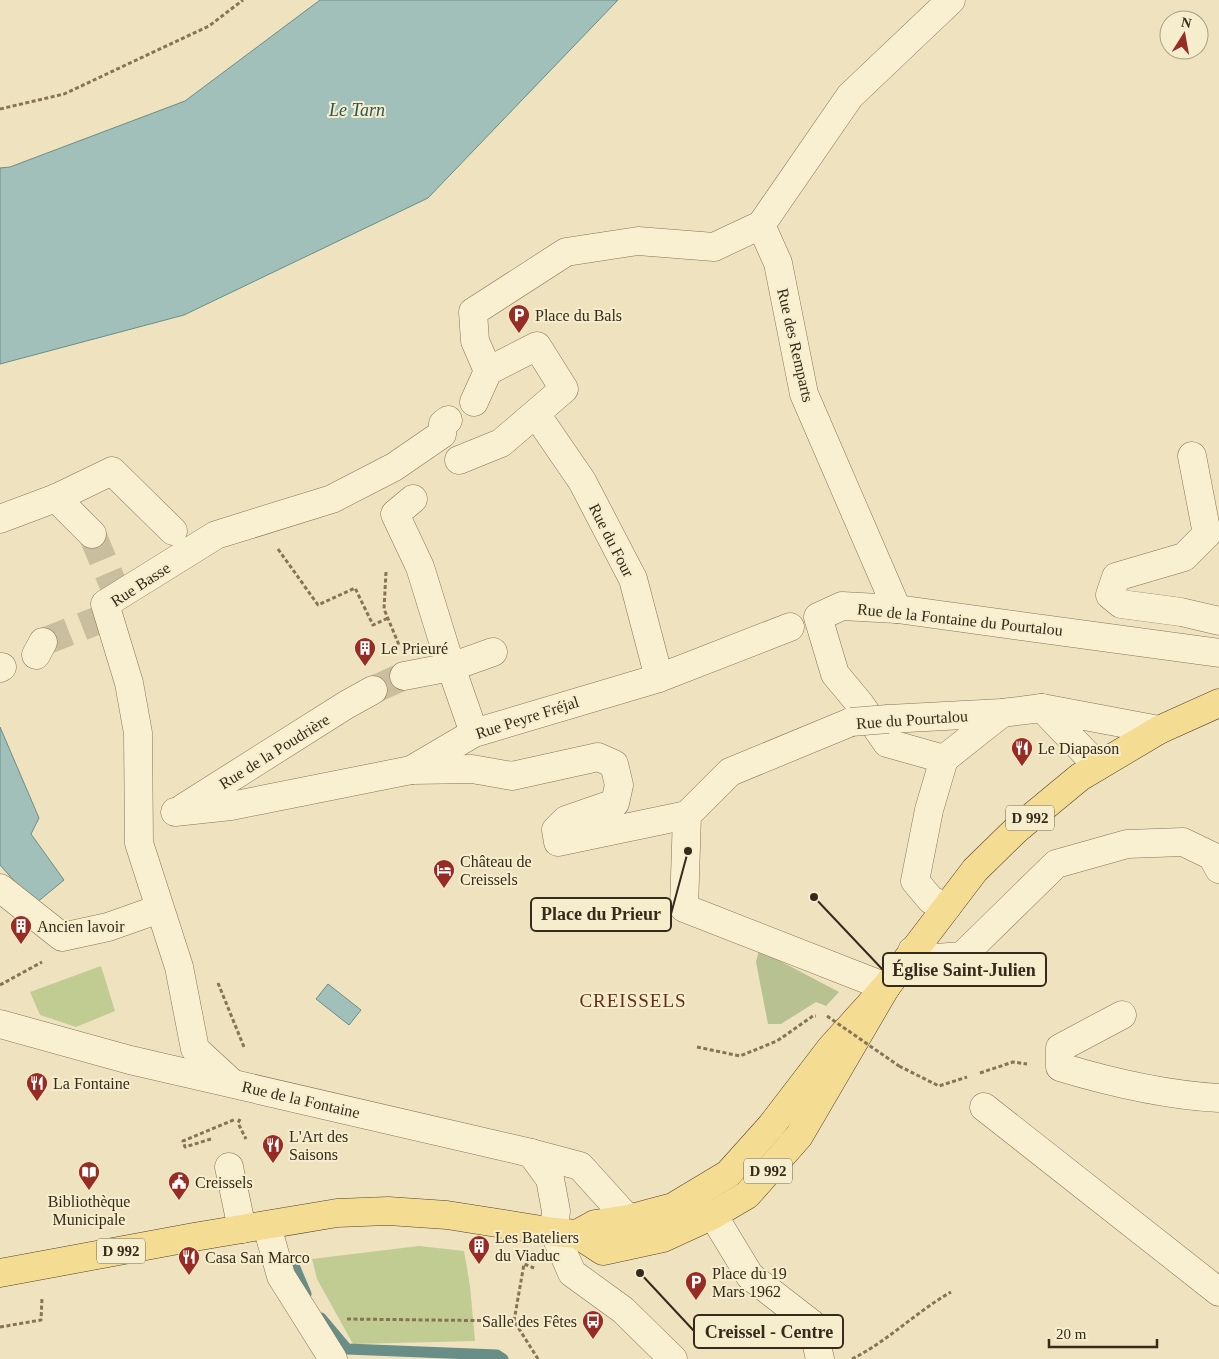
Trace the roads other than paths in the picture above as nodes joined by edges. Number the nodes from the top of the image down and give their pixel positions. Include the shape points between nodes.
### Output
1 (951, 0) edge
2 (761, 225) junction
3 (488, 371) junction
4 (474, 402) dead end
5 (536, 414) junction
6 (448, 420) dead end
7 (1192, 456) dead end
8 (459, 460) dead end
9 (56, 498) junction
10 (404, 507) dead end
11 (0, 519) edge
12 (92, 534) tunnel mouth
13 (183, 542) junction
14 (897, 609) junction
15 (1219, 621) edge
16 (801, 623) junction
17 (493, 652) dead end
18 (1219, 653) edge
19 (451, 667) junction
20 (404, 676) tunnel mouth
21 (659, 678) junction
22 (373, 690) tunnel mouth
23 (1219, 703) edge
24 (1042, 708) junction
25 (1002, 713) junction
26 (1159, 730) junction
27 (474, 733) junction
28 (944, 759) junction
29 (1098, 766) junction
30 (410, 770) junction
31 (175, 812) joint
32 (686, 815) junction
33 (139, 843) joint
34 (1219, 869) edge
35 (0, 888) edge
36 (947, 907) junction
37 (159, 909) junction
38 (912, 951) junction
39 (886, 987) junction
40 (1122, 1015) dead end
41 (0, 1024) edge
42 (232, 1083) junction
43 (1219, 1098) edge
44 (984, 1107) dead end
45 (531, 1153) junction
46 (229, 1167) dead end
47 (673, 1207) junction
48 (713, 1215) junction
49 (628, 1219) junction
50 (254, 1228) junction
51 (565, 1233) junction
52 (0, 1273) edge
53 (1219, 1292) edge
54 (333, 1359) edge
55 (673, 1359) edge
56 (820, 1359) edge

1 - 2 street via 850,96
2 - 3 street via 714,247 638,241 566,252 473,312 475,341
2 - 14 street, Rue des Remparts via 778,262 804,394
3 - 4 street
3 - 5 street via 537,346 564,389
5 - 8 street via 501,443
5 - 21 street, Rue du Four via 582,480 633,579
6 - 13 street, Rue Basse via 442,434 394,466 332,500 216,536
7 - 15 street via 1207,534 1184,557 1116,577 1110,595 1121,604
9 - 11 street
9 - 12 street
9 - 13 street via 112,471
10 - 19 street
13 - 33 street, Rue Basse via 105,604 128,683 138,733
14 - 16 street, Rue de la Fontaine du Pourtalou via 842,606
14 - 18 street, Rue de la Fontaine du Pourtalou via 1202,648
16 - 21 street, Rue Peyre Fréjal
16 - 28 street via 887,743
17 - 19 street
19 - 20 street
19 - 27 street
21 - 27 street, Rue Peyre Fréjal
22 - 31 street, Rue de la Poudrière
23 - 26 main road, D 992
24 - 25 street, Rue du Pourtalou
24 - 26 street, Rue du Pourtalou
24 - 29 street
25 - 28 street
25 - 32 street, Rue du Pourtalou, bridge via 851,722 730,772
26 - 29 main road, D 992
27 - 30 street, Rue Peyre Fréjal
28 - 36 street via 929,810 915,880 931,900
29 - 36 main road, D 992 via 1017,829 975,870
30 - 31 street, Rue Peyre Fréjal via 231,806
30 - 32 street via 472,769 512,776 598,757 614,764 619,785 615,803 566,820 556,830 558,842
32 - 39 street via 684,908
33 - 37 street, Rue de la Fontaine
34 - 38 street via 1212,856 1183,842 1127,844 1056,864 962,956 936,958
35 - 37 street via 62,937 108,927
36 - 38 main road, D 992
37 - 42 street, Rue de la Fontaine via 179,967 194,1049
38 - 39 main road, D 992
39 - 47 main road, D 992 via 830,1049 771,1126 728,1174
39 - 48 main road, D 992 via 799,1136 747,1195
40 - 43 street via 1060,1048 1060,1067 1106,1081 1178,1096
41 - 42 street via 130,1060
42 - 45 street, Rue de la Fontaine
44 - 53 street
45 - 49 street, Rue de la Fontaine via 580,1166
45 - 51 street via 550,1179 556,1211
46 - 50 street
47 - 48 street
47 - 49 main road, D 992
48 - 51 main road, D 992 via 663,1238 603,1251
48 - 56 street via 750,1276 812,1324
49 - 51 main road, D 992
50 - 51 main road, D 992 via 338,1213 388,1211 447,1215
50 - 52 main road, D 992
50 - 54 street
51 - 55 street via 572,1273 623,1310

